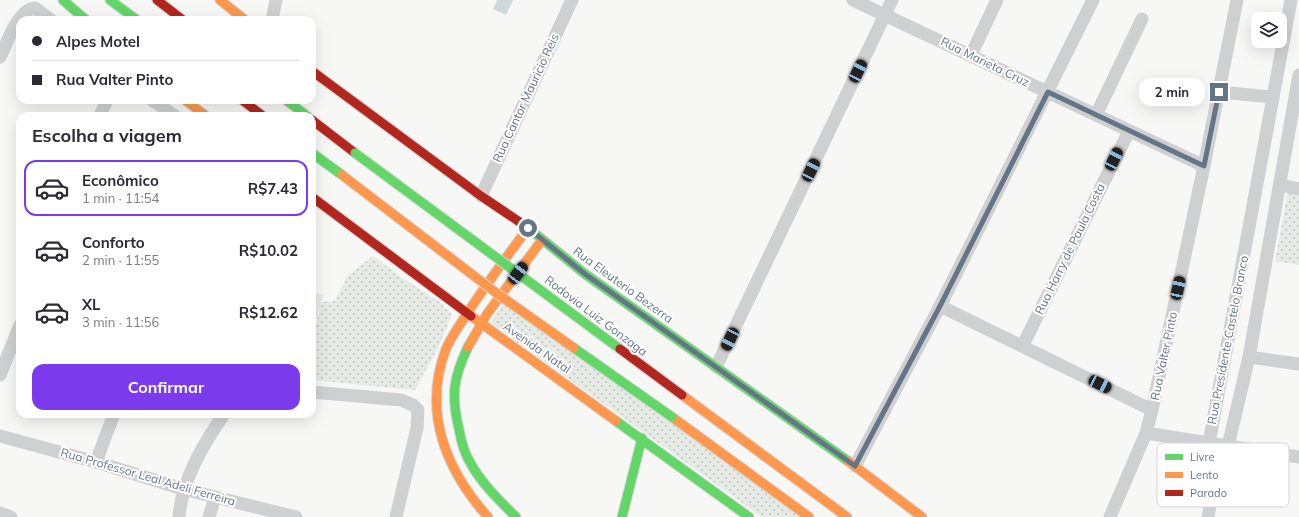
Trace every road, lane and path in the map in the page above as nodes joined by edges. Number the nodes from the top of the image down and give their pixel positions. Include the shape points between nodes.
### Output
1 (63, 0) edge
2 (110, 0) edge
3 (157, 0) edge
4 (220, 0) edge
5 (276, 0) edge
6 (572, 0) edge
7 (853, 0) edge
8 (892, 0) edge
9 (997, 0) edge
10 (1093, 0) edge
11 (1237, 0) edge
12 (1291, 0) edge
13 (885, 14) junction
14 (20, 16) edge
15 (45, 16) edge
16 (81, 16) edge
17 (132, 16) edge
18 (178, 16) edge
19 (240, 16) edge
20 (273, 16) edge
21 (1142, 19) dead end
22 (16, 24) edge
23 (971, 55) junction
24 (0, 57) edge
25 (316, 74) edge
26 (1299, 75) edge
27 (1048, 92) junction
28 (1219, 92) junction
29 (1274, 97) junction
30 (1296, 101) edge
31 (158, 104) edge
32 (190, 104) edge
33 (247, 104) edge
34 (291, 104) edge
35 (169, 112) edge
36 (201, 112) edge
37 (258, 112) edge
38 (302, 112) edge
39 (1096, 115) junction
40 (316, 123) edge
41 (1129, 131) junction
42 (1266, 137) junction
43 (1287, 142) junction
44 (316, 156) edge
45 (1204, 166) junction
46 (1280, 185) junction
47 (1299, 189) edge
48 (481, 196) junction
49 (316, 200) edge
50 (528, 228) junction
51 (542, 240) junction
52 (940, 306) junction
53 (467, 313) junction
54 (482, 324) junction
55 (16, 335) edge
56 (1022, 345) junction
57 (1249, 357) junction
58 (1299, 364) edge
59 (716, 367) junction
60 (0, 375) edge
61 (316, 392) edge
62 (1152, 410) junction
63 (112, 418) edge
64 (221, 418) edge
65 (1146, 433) junction
66 (0, 436) edge
67 (642, 438) junction
68 (1209, 443) joint
69 (1229, 443) edge
70 (1289, 455) edge
71 (1299, 457) edge
72 (96, 462) junction
73 (855, 466) junction
74 (183, 489) junction
75 (215, 497) junction
76 (1210, 507) edge
77 (0, 513) edge
78 (11, 517) edge
79 (179, 517) edge
80 (209, 517) edge
81 (296, 517) edge
82 (396, 517) edge
83 (488, 517) edge
84 (516, 517) edge
85 (622, 517) edge
86 (749, 517) edge
87 (809, 517) edge
88 (847, 517) edge
89 (922, 517) edge
90 (1110, 517) edge
91 (1208, 517) edge

1 - 16 main road
2 - 17 main road
3 - 18 main road
4 - 19 main road
5 - 20 street
6 - 48 street, Rua Cantor Mauricio Reis
7 - 13 street, Rua Marieta Cruz
8 - 13 street
9 - 23 street
10 - 27 street
11 - 28 street, Rua Valter Pinto
12 - 29 street, Rua Presidente Castelo Branco
13 - 23 street, Rua Marieta Cruz
13 - 59 street
14 - 15 street via 26,10 35,8
21 - 39 street
22 - 24 street
23 - 27 street, Rua Marieta Cruz
25 - 48 main road, Rua Eleuterio Bezerra
26 - 30 street, Rua Presidente Castelo Branco
27 - 39 street, Rua Marieta Cruz
27 - 52 street
28 - 29 street
28 - 45 street, Rua Valter Pinto
29 - 42 street, Rua Presidente Castelo Branco
30 - 43 street, Rua Presidente Castelo Branco
31 - 35 street
32 - 36 main road
33 - 37 main road
34 - 38 main road
39 - 41 street, Rua Marieta Cruz
40 - 88 main road, Rodovia Luiz Gonzaga, bridge
41 - 45 street, Rua Marieta Cruz
41 - 56 street, Rua Harry de Paula Costa
42 - 43 street
42 - 68 street, Rua Presidente Castelo Branco
43 - 46 street, Rua Presidente Castelo Branco
44 - 87 main road, bridge via 495,292
45 - 62 street, Rua Valter Pinto
46 - 47 street
46 - 57 street, Rua Presidente Castelo Branco
48 - 50 main road, Rua Eleuterio Bezerra
49 - 53 main road, Avenida Natal
50 - 51 main road, Rua Eleuterio Bezerra
50 - 53 main road
51 - 54 main road
51 - 59 main road, Rua Eleuterio Bezerra via 585,274
52 - 56 street
52 - 73 street
53 - 54 main road, Avenida Natal
53 - 83 main road via 445,351 437,384 440,438 458,480
54 - 67 main road, Avenida Natal
54 - 84 main road via 467,349 455,380 453,398 457,421 461,443 473,468
55 - 60 street
56 - 62 street
57 - 58 street
57 - 69 street, Rua Presidente Castelo Branco
59 - 73 main road, Rua Eleuterio Bezerra
61 - 82 street via 401,400 418,410 418,428
62 - 65 street, Rua Valter Pinto
63 - 72 street
64 - 74 street via 206,442
65 - 68 street
65 - 90 street, Rua Valter Pinto
66 - 72 street, Rua Professor Leal Adeli Ferreira
67 - 85 main road
67 - 86 main road, Avenida Natal
70 - 71 street
72 - 74 street, Rua Professor Leal Adeli Ferreira
73 - 89 main road, Rua Eleuterio Bezerra
74 - 75 street, Rua Professor Leal Adeli Ferreira
74 - 79 street
75 - 80 street
75 - 81 street, Rua Professor Leal Adeli Ferreira
76 - 91 street
77 - 78 street

